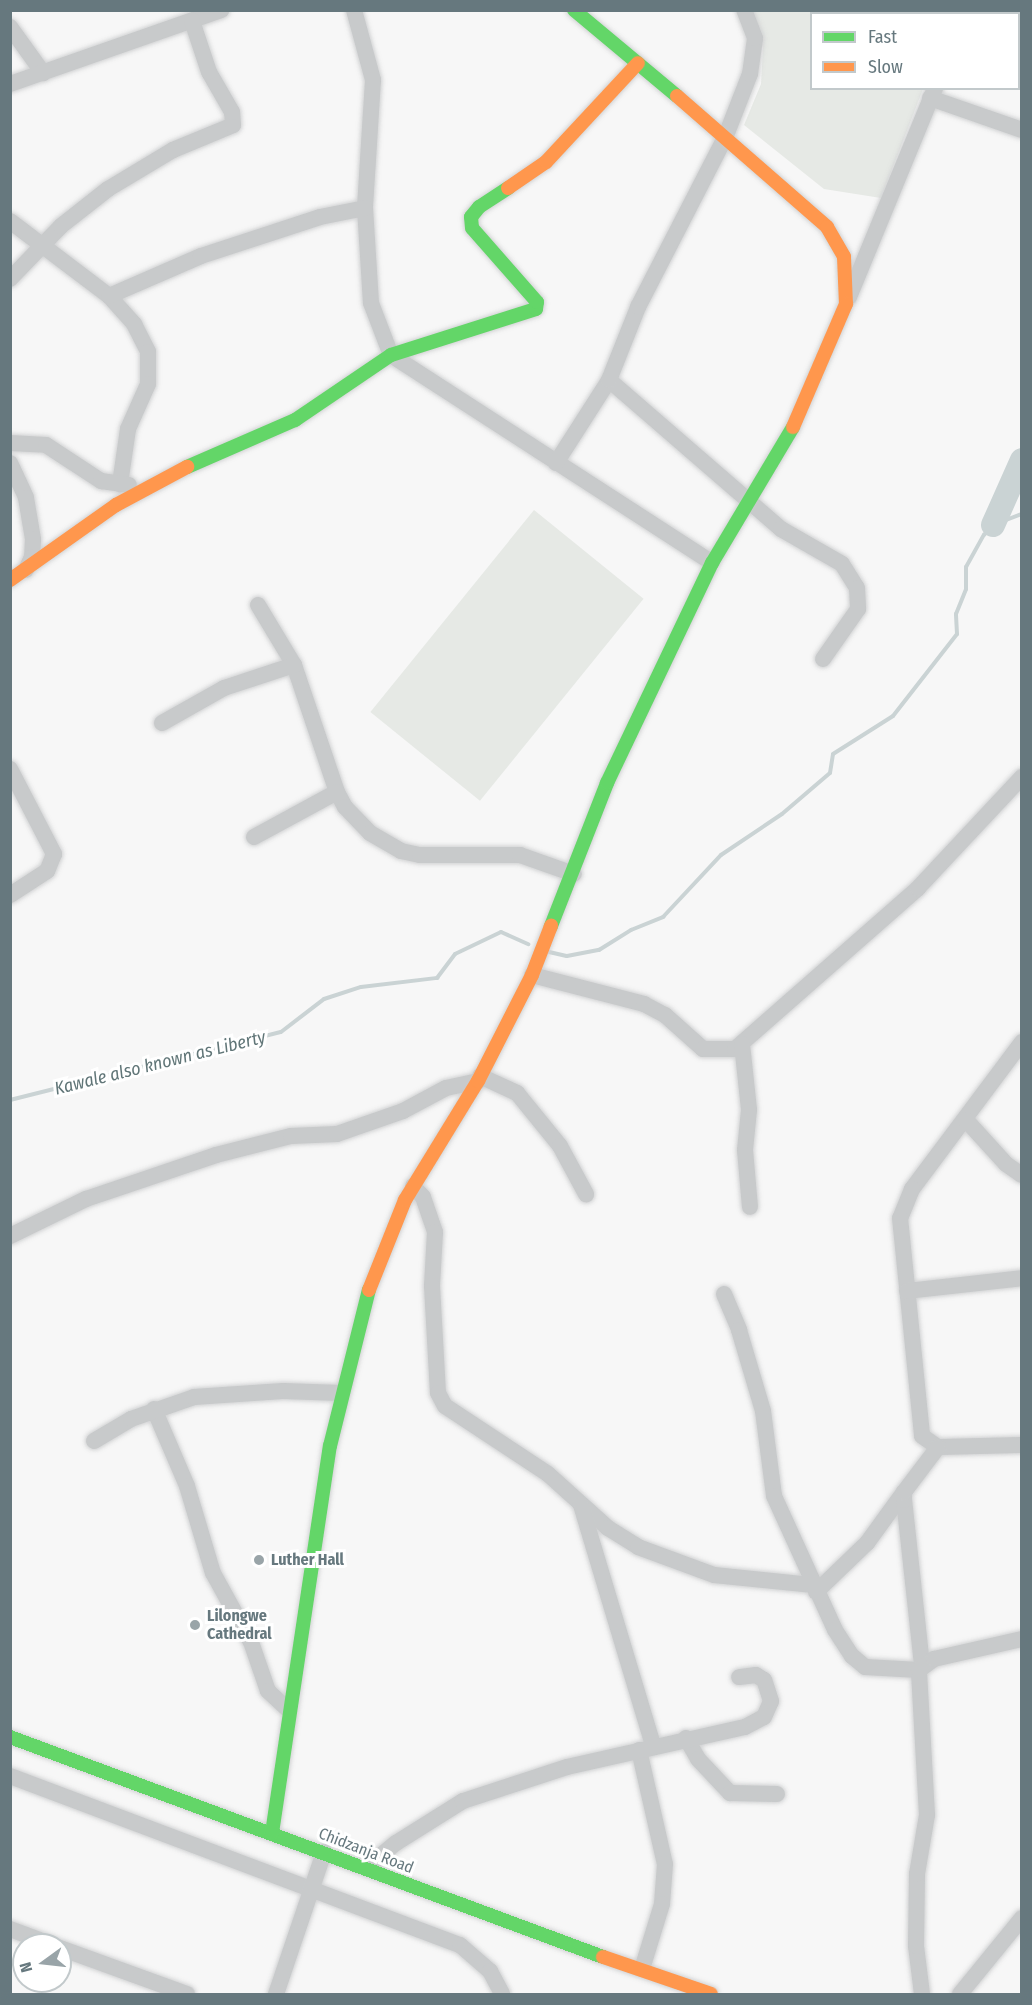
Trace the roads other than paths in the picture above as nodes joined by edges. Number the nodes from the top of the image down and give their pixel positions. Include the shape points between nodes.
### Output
1 (221, 10) edge
2 (354, 10) edge
3 (574, 10) edge
4 (744, 10) edge
5 (192, 21) junction
6 (10, 27) edge
7 (638, 63) junction
8 (43, 73) junction
9 (10, 84) edge
10 (932, 93) edge
11 (1022, 130) edge
12 (725, 138) junction
13 (365, 208) junction
14 (10, 221) edge
15 (44, 244) junction
16 (10, 279) edge
17 (109, 296) junction
18 (846, 304) junction
19 (391, 355) junction
20 (609, 380) junction
21 (12, 441) edge
22 (10, 463) edge
23 (556, 463) junction
24 (120, 484) junction
25 (148, 487) junction
26 (752, 501) junction
27 (712, 562) junction
28 (26, 571) junction
29 (10, 580) edge
30 (258, 605) dead end
31 (823, 659) dead end
32 (294, 665) junction
33 (162, 723) dead end
34 (10, 769) edge
35 (1022, 777) edge
36 (337, 792) junction
37 (254, 837) dead end
38 (574, 874) junction
39 (10, 895) edge
40 (532, 975) junction
41 (1022, 1042) edge
42 (742, 1044) junction
43 (479, 1079) junction
44 (966, 1120) junction
45 (1022, 1175) edge
46 (413, 1186) junction
47 (586, 1194) dead end
48 (750, 1207) dead end
49 (10, 1236) edge
50 (1022, 1278) edge
51 (907, 1291) junction
52 (724, 1294) dead end
53 (341, 1393) junction
54 (154, 1409) junction
55 (94, 1441) dead end
56 (1022, 1445) edge
57 (938, 1447) junction
58 (904, 1492) junction
59 (581, 1503) junction
60 (815, 1588) junction
61 (1022, 1639) edge
62 (921, 1668) junction
63 (739, 1677) dead end
64 (287, 1709) junction
65 (10, 1737) edge
66 (686, 1738) junction
67 (646, 1747) junction
68 (12, 1780) edge
69 (777, 1794) dead end
70 (272, 1833) junction
71 (324, 1851) junction
72 (366, 1868) junction
73 (312, 1887) junction
74 (1022, 1918) edge
75 (72, 1952) edge
76 (642, 1969) junction
77 (187, 1995) edge
78 (276, 1995) edge
79 (502, 1995) edge
80 (711, 1995) edge
81 (922, 1995) edge
82 (960, 1995) edge

1 - 5 street
2 - 13 street via 373,80
3 - 7 street
4 - 12 street via 755,38 750,74
5 - 8 street
5 - 15 street via 209,72 232,112 233,124 173,150 108,189
6 - 8 street
7 - 12 street
7 - 19 street via 546,162 479,207 471,217 472,228 486,248 537,302 536,309
8 - 9 street
10 - 11 street
10 - 18 street
12 - 18 street via 827,226 844,257
12 - 20 street via 638,307
13 - 17 street via 320,217 201,256
13 - 19 street via 371,303
14 - 15 street
15 - 16 street
15 - 17 street
17 - 24 street via 134,324 151,367 148,384 128,429
18 - 26 street via 786,442
19 - 23 street
19 - 25 street via 295,420 217,451
20 - 23 street
20 - 26 street
21 - 24 street via 46,445 84,472
22 - 28 street via 26,498 33,539
23 - 27 street
24 - 25 street
25 - 28 street via 91,522
26 - 27 street
26 - 31 street via 781,529 842,564 857,588 858,609 854,618
27 - 38 street via 606,783
28 - 29 street
30 - 32 street
32 - 33 street via 224,688
32 - 36 street
34 - 39 street via 54,854 47,871
35 - 42 street via 918,888
36 - 37 street
36 - 38 street via 345,807 370,833 401,851 442,858 520,855
38 - 40 street
40 - 42 street via 644,1004 665,1015 704,1049 726,1052
40 - 43 street
41 - 44 street
42 - 48 street via 749,1110 745,1150
43 - 46 street
43 - 47 street via 517,1093 560,1146
43 - 49 street via 446,1088 403,1111 338,1134 291,1136 216,1155 86,1199
44 - 45 street via 1006,1164
44 - 51 street via 904,1202 901,1232
46 - 53 street via 374,1272
46 - 59 street via 423,1197 435,1232 432,1286 441,1401 548,1474
50 - 51 street
51 - 57 street via 920,1427 928,1443
52 - 60 street via 763,1411 774,1496
53 - 54 street via 220,1393
53 - 64 street
54 - 55 street
54 - 64 street via 187,1486 213,1573 251,1642 268,1691
56 - 57 street
57 - 58 street
58 - 60 street via 867,1543
58 - 62 street
59 - 60 street via 638,1547 693,1568 714,1575
59 - 67 street
60 - 62 street via 857,1663 875,1669
61 - 62 street via 934,1659
62 - 81 street via 927,1815 917,1874 916,1946
63 - 66 street via 756,1675 764,1680 771,1701 764,1717 722,1734
64 - 70 street
65 - 70 street, Chidzanja Road
66 - 67 street
66 - 69 street via 698,1759 730,1793
67 - 72 street via 567,1767 464,1801 396,1843
67 - 76 street via 665,1864 662,1904
68 - 73 street
70 - 71 street, Chidzanja Road
71 - 72 street, Chidzanja Road
71 - 73 street
72 - 76 street, Chidzanja Road via 489,1917
73 - 78 street
73 - 79 street via 460,1945 490,1971
74 - 82 street
75 - 77 street
76 - 80 street, Chidzanja Road

